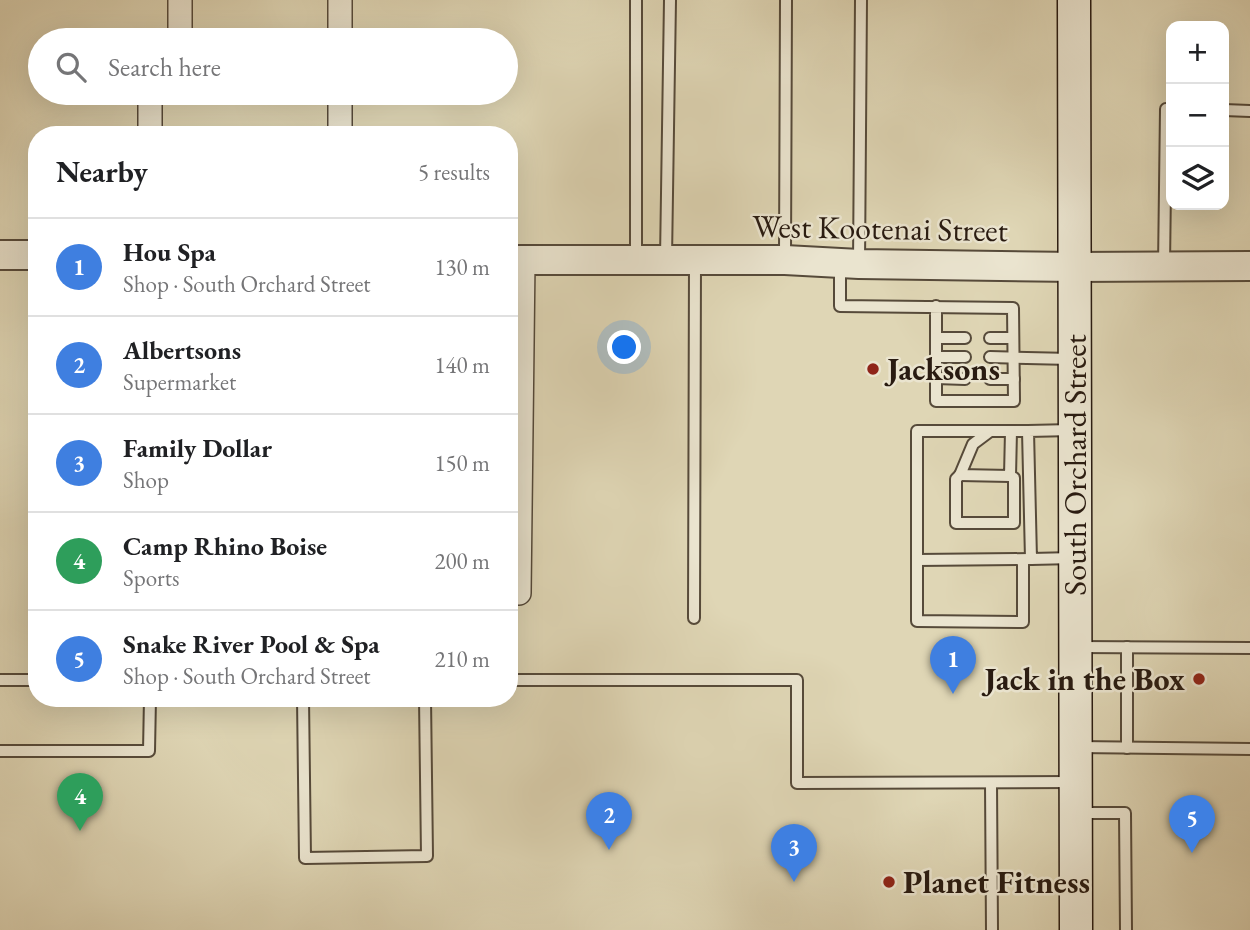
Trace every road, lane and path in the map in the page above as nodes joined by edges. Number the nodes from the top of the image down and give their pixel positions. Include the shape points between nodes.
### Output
1 (180, 0) edge
2 (341, 0) edge
3 (670, 0) edge
4 (786, 0) edge
5 (861, 0) edge
6 (1074, 0) edge
7 (636, 1) edge
8 (180, 28) edge
9 (340, 28) edge
10 (150, 105) edge
11 (340, 105) edge
12 (1166, 109) edge
13 (1229, 110) edge
14 (1250, 111) edge
15 (150, 126) edge
16 (340, 126) edge
17 (0, 255) edge
18 (28, 255) edge
19 (518, 260) edge
20 (786, 260) junction
21 (636, 261) junction
22 (666, 261) junction
23 (695, 261) junction
24 (850, 263) junction
25 (1250, 266) edge
26 (1076, 267) junction
27 (1164, 267) junction
28 (936, 306) junction
29 (936, 338) junction
30 (965, 338) dead end
31 (990, 338) dead end
32 (1013, 338) junction
33 (936, 357) junction
34 (965, 357) dead end
35 (990, 357) dead end
36 (1013, 357) junction
37 (1075, 359) junction
38 (936, 378) junction
39 (965, 379) dead end
40 (990, 379) dead end
41 (1014, 379) junction
42 (1075, 430) junction
43 (1011, 431) junction
44 (1028, 431) junction
45 (989, 432) junction
46 (960, 475) junction
47 (1010, 476) junction
48 (518, 482) edge
49 (1075, 558) junction
50 (917, 559) junction
51 (1027, 559) junction
52 (519, 593) dead end
53 (694, 618) dead end
54 (1075, 646) junction
55 (1127, 646) junction
56 (1250, 648) edge
57 (0, 680) edge
58 (28, 680) edge
59 (518, 680) edge
60 (150, 707) edge
61 (303, 707) edge
62 (425, 707) edge
63 (1075, 746) junction
64 (1127, 748) junction
65 (1250, 749) edge
66 (0, 751) edge
67 (991, 783) junction
68 (1075, 798) junction
69 (992, 930) edge
70 (1076, 930) edge
71 (1126, 930) edge

1 - 8 street
2 - 9 street
3 - 22 lane
4 - 20 lane
5 - 24 lane
6 - 26 main road, South Orchard Street
7 - 21 lane
10 - 15 street
11 - 16 street
12 - 27 lane
13 - 14 lane
17 - 18 street
19 - 21 street, West Kootenai Street
20 - 23 street, West Kootenai Street
20 - 24 street, West Kootenai Street
21 - 22 street, West Kootenai Street
22 - 23 street, West Kootenai Street
23 - 53 lane
24 - 26 street, West Kootenai Street
24 - 28 lane via 840,306
25 - 27 street, West Kootenai Street
26 - 27 street, West Kootenai Street
26 - 37 main road, South Orchard Street
28 - 29 lane
28 - 32 lane via 1013,308
29 - 30 lane
29 - 33 lane
31 - 32 lane
32 - 36 lane
33 - 34 lane
33 - 38 lane
35 - 36 lane
36 - 37 lane
36 - 41 lane
37 - 42 main road, South Orchard Street
38 - 39 lane
38 - 41 lane via 936,401 1014,401
40 - 41 lane
42 - 44 lane
42 - 49 main road, South Orchard Street
43 - 44 lane
43 - 45 lane
43 - 47 lane
44 - 51 lane
45 - 46 lane via 973,444
45 - 50 lane via 917,431
46 - 47 lane
46 - 47 lane via 956,480 956,523 1014,523 1014,478
48 - 52 street
49 - 51 lane
49 - 54 main road, South Orchard Street
50 - 51 lane
50 - 51 lane via 917,621 1023,622
54 - 55 lane
54 - 63 main road, South Orchard Street
55 - 56 lane
55 - 64 lane
57 - 58 lane
59 - 67 lane via 797,680 797,783
60 - 66 lane via 149,751
61 - 62 lane via 305,858 427,856
63 - 64 lane
63 - 68 main road, South Orchard Street
64 - 65 lane
67 - 68 lane
67 - 69 lane
68 - 70 main road, South Orchard Street
68 - 71 lane via 1125,813

